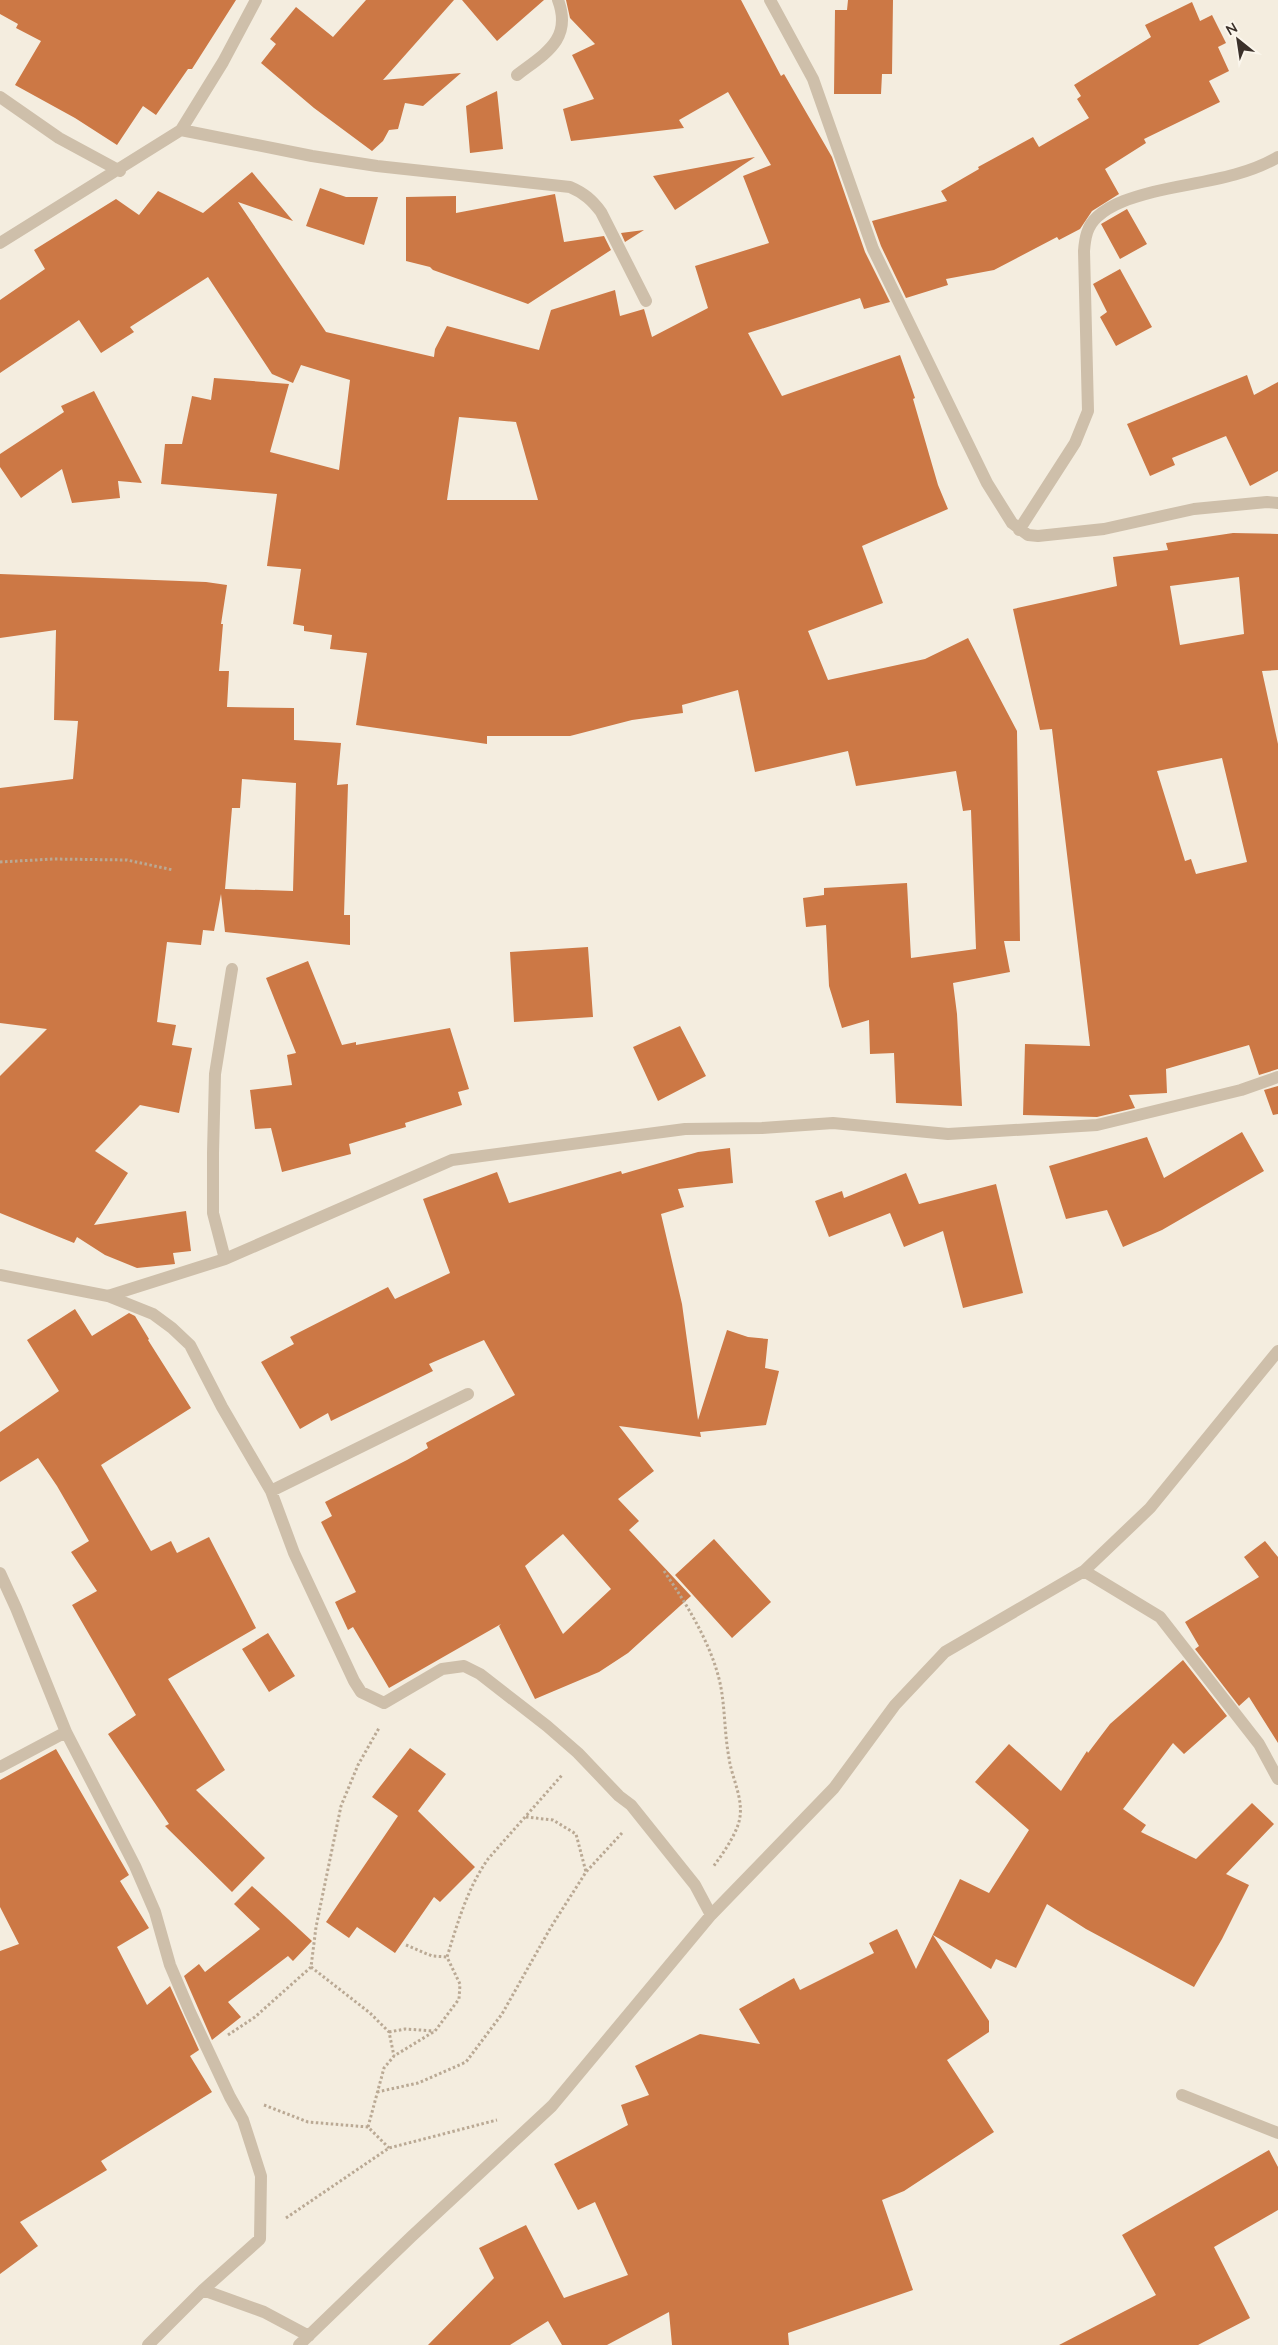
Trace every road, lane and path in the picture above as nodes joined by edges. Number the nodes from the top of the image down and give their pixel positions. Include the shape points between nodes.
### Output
1 (256, 0) edge
2 (558, 0) edge
3 (770, 0) edge
4 (517, 75) dead end
5 (0, 97) edge
6 (181, 130) junction
7 (1278, 157) edge
8 (120, 171) junction
9 (0, 244) edge
10 (646, 301) dead end
11 (1278, 504) edge
12 (1019, 530) junction
13 (0, 862) edge
14 (173, 870) dead end
15 (232, 969) dead end
16 (1278, 1077) edge
17 (225, 1260) junction
18 (0, 1275) edge
19 (108, 1296) junction
20 (1278, 1351) edge
21 (468, 1394) dead end
22 (271, 1491) junction
23 (664, 1571) dead end
24 (1084, 1572) junction
25 (0, 1573) edge
26 (384, 1702) junction
27 (66, 1732) junction
28 (578, 1753) junction
29 (0, 1767) edge
30 (1278, 1779) edge
31 (638, 1814) junction
32 (526, 1817) junction
33 (586, 1872) junction
34 (695, 1885) junction
35 (710, 1915) junction
36 (406, 1945) dead end
37 (447, 1957) junction
38 (312, 1967) junction
39 (435, 2031) junction
40 (389, 2032) junction
41 (207, 2047) junction
42 (394, 2056) junction
43 (377, 2092) junction
44 (1182, 2095) dead end
45 (230, 2097) junction
46 (498, 2120) dead end
47 (368, 2127) junction
48 (1278, 2133) edge
49 (389, 2148) junction
50 (260, 2239) junction
51 (203, 2290) junction
52 (304, 2341) edge
53 (148, 2345) edge

1 - 6 street
2 - 4 street via 563,16 560,36 551,48
3 - 12 street via 813,79 873,249 987,483 1004,513
5 - 8 street via 59,138
6 - 8 street
6 - 10 street via 377,166 570,187 592,200 601,212
7 - 12 street via 1244,172 1137,196 1108,209 1092,223 1085,238 1084,251 1088,411 1075,443
8 - 9 street
11 - 12 street via 1267,502 1194,509 1104,529 1038,536
13 - 14 path via 53,858 127,860
15 - 17 street via 215,1074 212,1153 213,1214
16 - 17 street via 1241,1090 1097,1126 948,1134 833,1123 685,1129 452,1160
17 - 19 street
18 - 19 street
19 - 22 street via 153,1314 190,1345
20 - 24 street via 1150,1508
21 - 22 street
22 - 26 street via 294,1553 354,1681 361,1692
23 - 34 path via 704,1637 717,1674 729,1759 741,1800 738,1824 722,1854
24 - 30 street via 1160,1617 1259,1744
24 - 35 street via 945,1652 895,1705 834,1788
25 - 27 street
26 - 28 street via 442,1669 464,1666 494,1685
26 - 38 path via 378,1730 358,1765 341,1806 316,1928
27 - 29 street
27 - 41 street via 134,1866 154,1912 170,1965
28 - 31 street
28 - 32 path
31 - 33 path
31 - 34 street
32 - 33 path via 553,1820 576,1834
32 - 37 path via 477,1875 467,1894
33 - 43 path via 502,2014 466,2062 418,2083
34 - 35 street
35 - 52 street via 552,2106
36 - 37 path via 432,1956
37 - 39 path via 460,1984 459,1998
38 - 40 path
38 - 41 path via 255,2017
39 - 40 path via 404,2029
39 - 42 path
40 - 42 path
41 - 45 street
42 - 43 path via 384,2068
43 - 47 path
44 - 48 street
45 - 47 path via 243,2097 308,2122
45 - 50 street via 243,2120 261,2176
46 - 49 path
47 - 49 path
49 - 50 path
50 - 51 street
51 - 52 street via 264,2312
51 - 53 street

